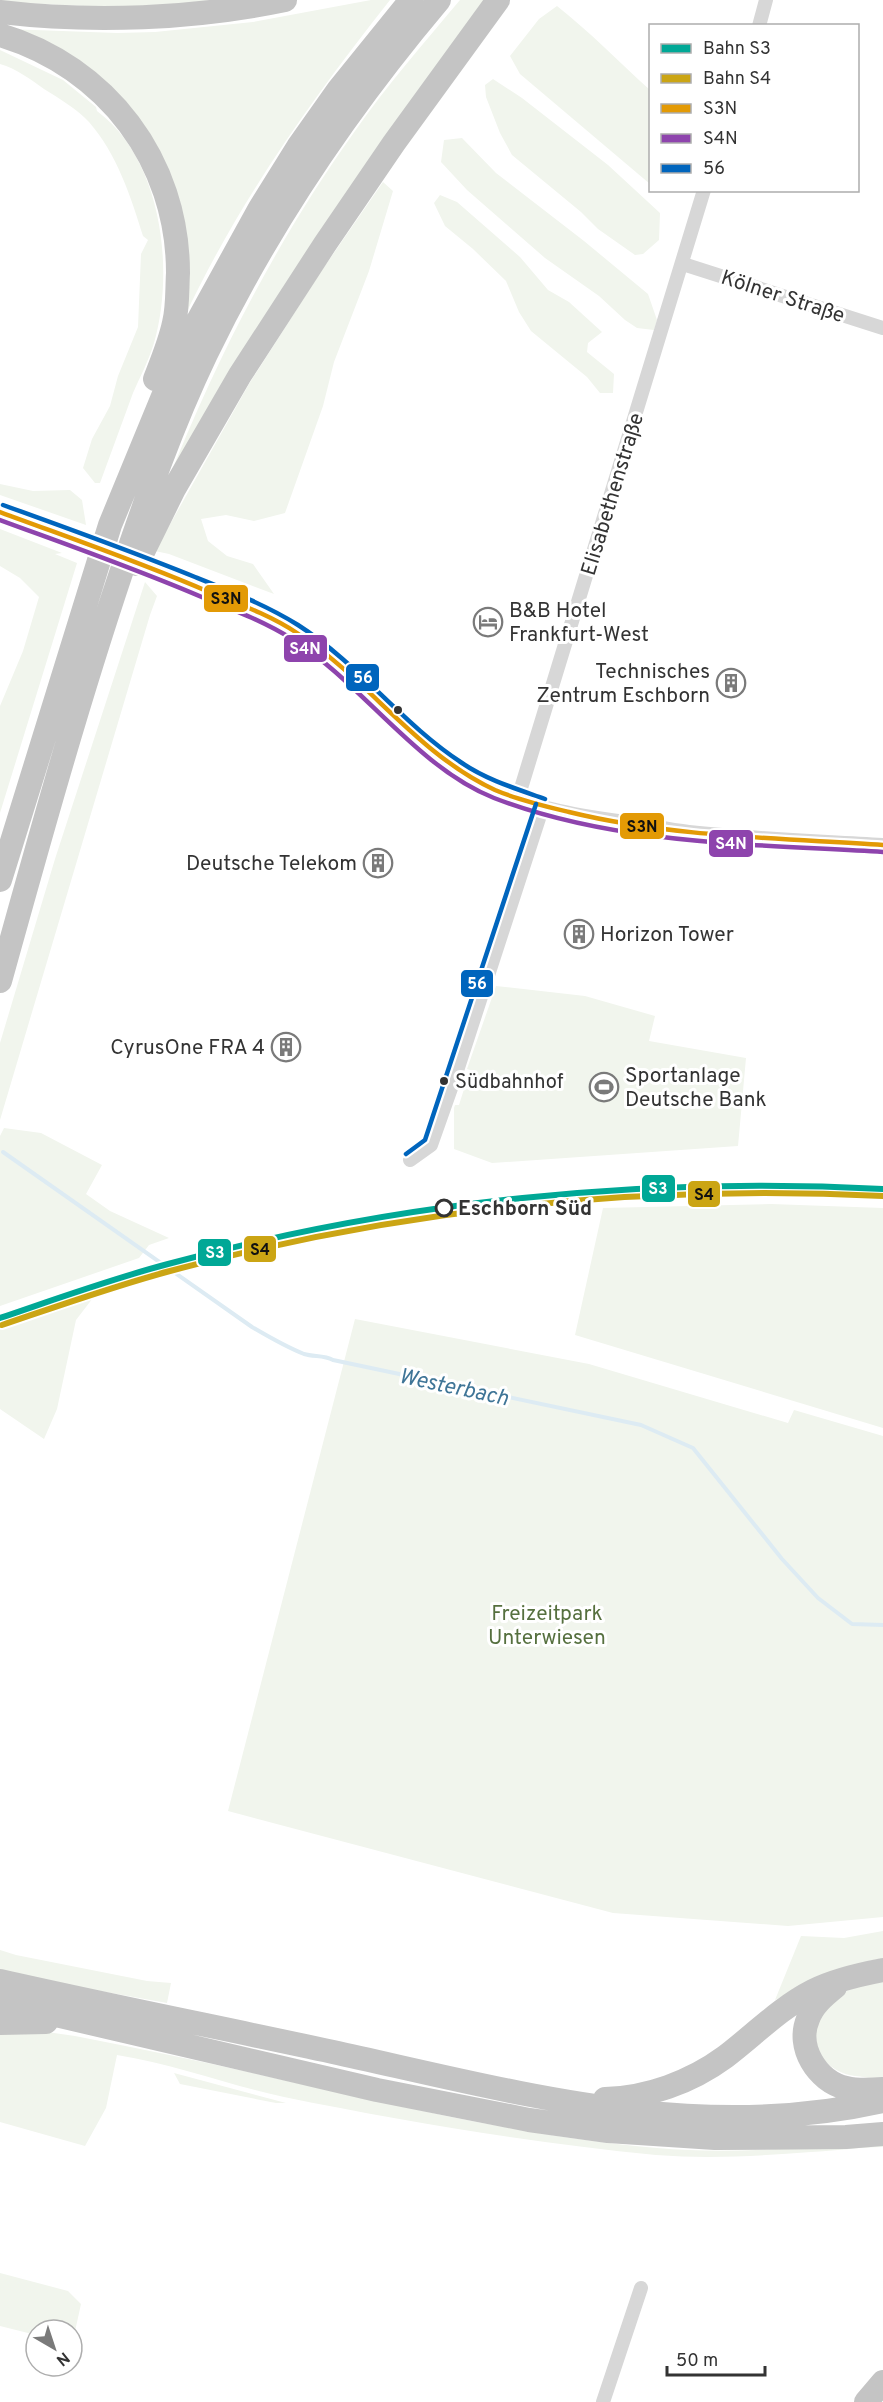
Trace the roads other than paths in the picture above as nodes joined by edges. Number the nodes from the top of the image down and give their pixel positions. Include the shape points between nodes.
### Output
1 (285, 0) edge
2 (411, 0) edge
3 (439, 0) edge
4 (498, 0) edge
5 (766, 0) edge
6 (0, 12) edge
7 (760, 24) edge
8 (0, 35) edge
9 (703, 192) edge
10 (682, 264) junction
11 (883, 328) edge
12 (0, 512) edge
13 (110, 525) junction
14 (91, 667) junction
15 (518, 798) junction
16 (543, 806) junction
17 (883, 845) edge
18 (0, 880) edge
19 (0, 981) edge
20 (410, 1160) dead end
21 (883, 1970) edge
22 (0, 1981) edge
23 (845, 1981) junction
24 (0, 2002) edge
25 (78, 2022) junction
26 (0, 2023) edge
27 (883, 2089) edge
28 (513, 2091) junction
29 (883, 2101) edge
30 (883, 2119) edge
31 (883, 2134) edge
32 (789, 2136) junction
33 (641, 2288) dead end
34 (883, 2382) edge
35 (603, 2402) edge
36 (866, 2402) edge

1 - 6 highway via 159,16 67,17
2 - 13 highway via 339,89 260,207 195,326
3 - 14 highway via 317,160 242,285 205,356 145,501
4 - 14 highway via 325,244 227,395 174,489
5 - 7 street
8 - 13 highway via 47,54 102,92 141,141 170,208 178,248 174,323 130,447
9 - 10 street, Elisabethenstraße
10 - 11 street, Kölner Straße
10 - 15 street, Elisabethenstraße
12 - 15 street, bridge via 160,570 297,633 457,769
13 - 18 highway
14 - 19 highway
15 - 16 street
16 - 17 street via 597,819 688,832
16 - 20 street via 431,1144
21 - 23 highway
22 - 28 highway
23 - 27 highway via 813,2008 805,2030 807,2051 819,2073 832,2082 859,2090
23 - 28 highway via 815,1989 793,2002 723,2058 671,2086 600,2099
24 - 25 highway
25 - 26 highway
25 - 32 highway via 529,2120 656,2135
28 - 29 highway via 596,2108 710,2118 826,2111
30 - 32 highway
31 - 32 highway
33 - 35 street
34 - 36 highway

